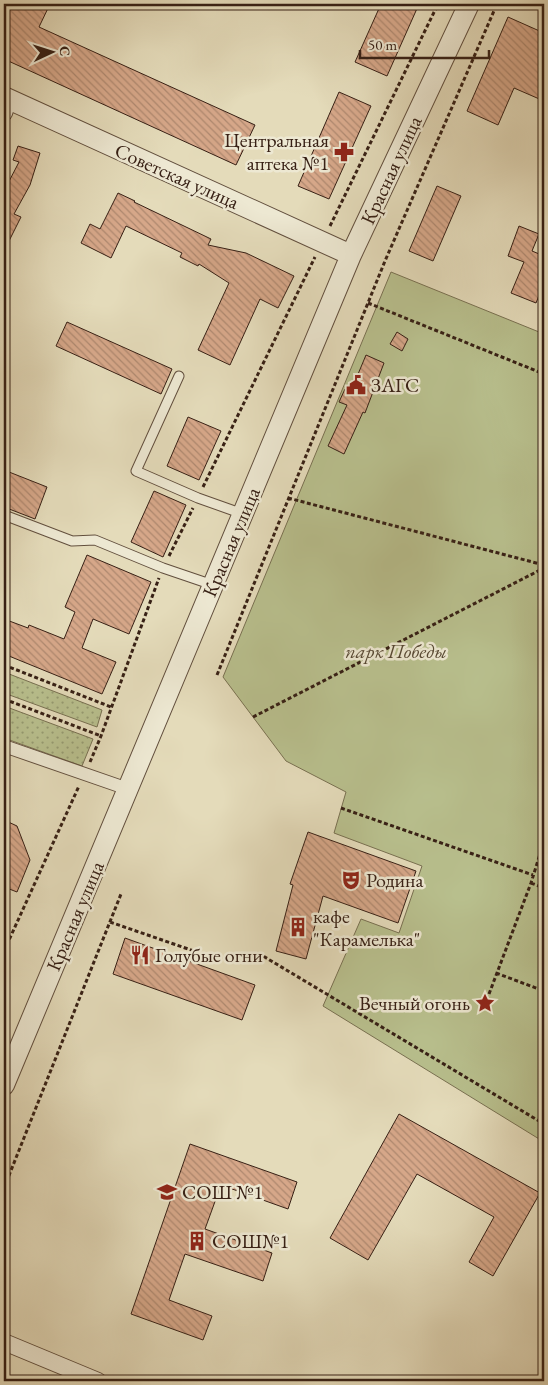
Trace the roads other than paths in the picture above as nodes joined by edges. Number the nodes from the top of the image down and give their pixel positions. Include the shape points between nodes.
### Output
1 (469, 4) edge
2 (6, 103) edge
3 (351, 255) junction
4 (178, 376) dead end
5 (243, 514) junction
6 (4, 515) edge
7 (213, 585) junction
8 (4, 746) edge
9 (128, 789) junction
10 (4, 1085) edge
11 (4, 1342) edge
12 (98, 1381) edge

1 - 3 street, Красная улица
2 - 3 street, Советская улица
3 - 5 street, Красная улица
4 - 5 lane via 136,471
5 - 7 street, Красная улица
6 - 7 lane via 72,541 95,540
7 - 9 street, Красная улица
8 - 9 street
9 - 10 street, Красная улица
11 - 12 street

